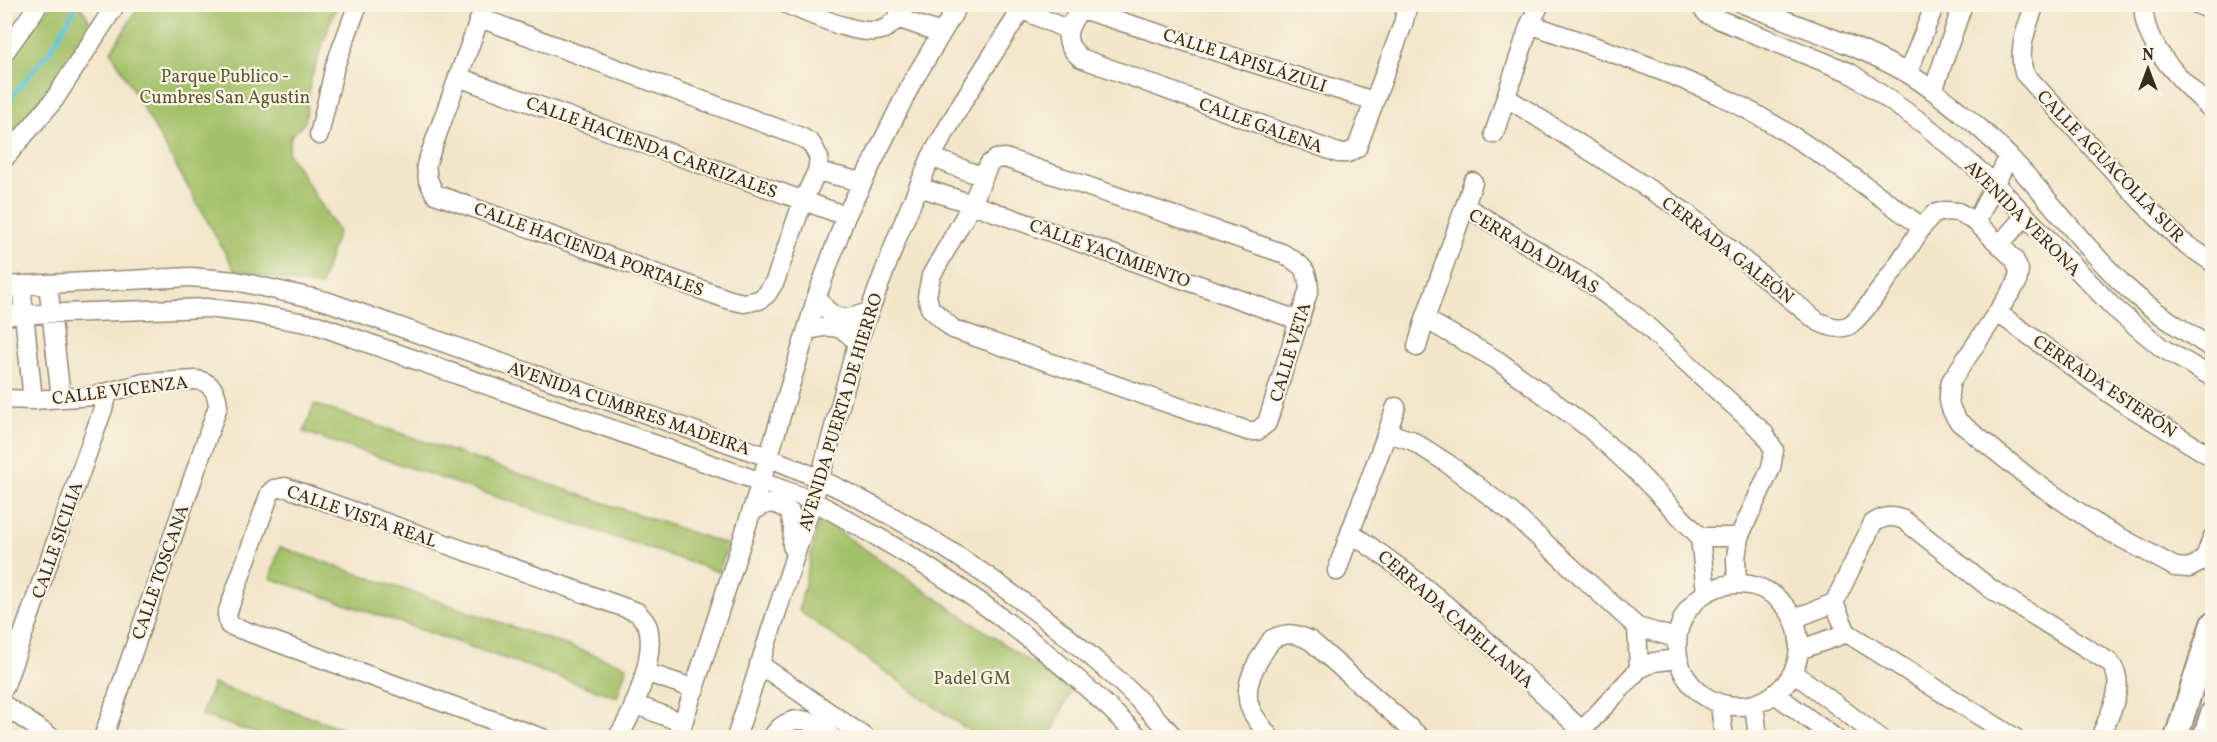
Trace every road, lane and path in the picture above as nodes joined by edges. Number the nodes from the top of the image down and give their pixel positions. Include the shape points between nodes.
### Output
1 (39, 4) edge
2 (116, 4) edge
3 (358, 4) edge
4 (786, 4) edge
5 (1408, 4) edge
6 (1540, 4) edge
7 (1702, 4) edge
8 (1743, 4) edge
9 (1935, 4) edge
10 (1963, 4) edge
11 (2035, 4) edge
12 (2144, 4) edge
13 (2196, 4) edge
14 (955, 5) edge
15 (1080, 6) edge
16 (1023, 7) edge
17 (2212, 10) edge
18 (482, 11) edge
19 (901, 11) edge
20 (1530, 24) junction
21 (1068, 30) junction
22 (941, 33) junction
23 (4, 53) edge
24 (1908, 74) junction
25 (458, 77) junction
26 (1934, 91) junction
27 (1506, 97) junction
28 (1374, 101) junction
29 (2212, 110) edge
30 (1494, 134) dead end
31 (319, 135) dead end
32 (2009, 156) junction
33 (931, 157) junction
34 (4, 159) edge
35 (817, 171) junction
36 (983, 177) junction
37 (862, 182) junction
38 (1473, 182) dead end
39 (1995, 184) junction
40 (919, 187) junction
41 (803, 201) junction
42 (972, 204) junction
43 (1465, 206) junction
44 (846, 216) junction
45 (2025, 216) junction
46 (1976, 222) junction
47 (1922, 227) junction
48 (2000, 244) junction
49 (2212, 262) edge
50 (48, 284) junction
51 (13, 286) edge
52 (817, 296) junction
53 (870, 311) junction
54 (51, 313) junction
55 (1998, 313) junction
56 (23, 314) junction
57 (4, 315) edge
58 (1425, 319) junction
59 (1300, 321) junction
60 (807, 331) junction
61 (857, 344) junction
62 (1417, 347) dead end
63 (2212, 348) edge
64 (2212, 377) edge
65 (109, 392) junction
66 (61, 398) junction
67 (4, 399) edge
68 (33, 400) junction
69 (218, 406) joint
70 (1396, 407) dead end
71 (1387, 433) junction
72 (768, 457) junction
73 (2212, 457) edge
74 (820, 478) junction
75 (761, 482) junction
76 (812, 501) junction
77 (751, 513) junction
78 (1350, 533) junction
79 (1700, 537) junction
80 (1739, 537) junction
81 (2212, 538) edge
82 (790, 569) junction
83 (1337, 571) dead end
84 (1737, 584) junction
85 (1706, 592) junction
86 (1834, 603) junction
87 (1794, 619) junction
88 (2212, 624) edge
89 (1637, 627) junction
90 (1847, 633) junction
91 (1676, 638) junction
92 (1799, 650) junction
93 (1677, 658) junction
94 (759, 664) junction
95 (1639, 669) junction
96 (645, 672) junction
97 (1793, 672) junction
98 (4, 688) edge
99 (695, 689) junction
100 (1775, 694) junction
101 (634, 704) junction
102 (1720, 704) junction
103 (1754, 704) junction
104 (4, 705) edge
105 (2212, 713) edge
106 (681, 730) edge
107 (1578, 734) edge
108 (52, 738) edge
109 (103, 738) edge
110 (542, 738) edge
111 (617, 738) edge
112 (736, 738) edge
113 (772, 738) edge
114 (833, 738) edge
115 (866, 738) edge
116 (1140, 738) edge
117 (1175, 738) edge
118 (1270, 738) edge
119 (1421, 738) edge
120 (1724, 738) edge
121 (1758, 738) edge
122 (1834, 738) edge
123 (1880, 738) edge
124 (2015, 738) edge
125 (2100, 738) edge
126 (2176, 738) edge
127 (2204, 738) edge

1 - 23 street
2 - 34 street via 54,100
3 - 31 street via 334,66
4 - 19 street via 860,31 874,32 887,28
5 - 28 street, CALLE GALENA
6 - 20 street
7 - 39 street, AVENIDA VERONA via 1707,14 1849,72 1925,125
8 - 24 street, AVENIDA VERONA via 1870,54
9 - 24 street
10 - 26 street
11 - 49 street, CALLE AGUACOLLA SUR via 2022,45 2020,60 2024,73 2141,201 2181,241
12 - 29 street via 2150,38
13 - 17 street
14 - 22 street
15 - 21 street
15 - 28 street, CALLE LAPISLÁZULI
16 - 21 street
16 - 33 street, AVENIDA PUERTA DE HIERRO
18 - 25 street
18 - 35 street via 801,137 811,143 819,158
19 - 22 street
20 - 27 street
20 - 47 street via 1665,72 1731,101 1832,161
21 - 28 street, CALLE GALENA via 1071,51 1081,58 1338,153 1356,148
22 - 37 street
24 - 26 street, AVENIDA VERONA
25 - 41 street, CALLE HACIENDA CARRIZALES
25 - 41 street, CALLE HACIENDA PORTALES via 426,165 435,194 610,257 730,300 759,300 775,281
26 - 32 street, AVENIDA VERONA
27 - 30 street
27 - 47 street, CERRADA GALEÓN via 1685,212 1828,327 1839,328 1857,320
32 - 39 street
32 - 63 street, AVENIDA VERONA via 2087,247 2129,289
33 - 36 street
33 - 40 street, AVENIDA PUERTA DE HIERRO
35 - 37 street
35 - 41 street
36 - 42 street, CALLE VETA
36 - 59 street, CALLE VETA via 989,164 1005,158 1282,253 1308,274 1309,289
37 - 44 street
38 - 43 street
39 - 45 street, AVENIDA VERONA
39 - 46 street
40 - 42 street, CALLE YACIMIENTO
40 - 53 street, AVENIDA PUERTA DE HIERRO
41 - 44 street, CALLE HACIENDA CARRIZALES
42 - 59 street, CALLE YACIMIENTO
42 - 59 street, CALLE VETA via 931,276 927,296 930,308 953,329 1257,431 1267,423
43 - 58 street, CERRADA DIMAS
43 - 80 street, CERRADA DIMAS via 1593,285 1638,318 1764,433 1774,450 1771,468
44 - 52 street
45 - 48 street
45 - 64 street, AVENIDA VERONA via 2113,308 2162,348
46 - 47 street, CERRADA GALEÓN via 1958,213 1945,212 1934,214
46 - 48 street
48 - 55 street via 2019,270 2017,283
50 - 51 street, AVENIDA CUMBRES MADEIRA
50 - 54 street
50 - 72 street, AVENIDA CUMBRES MADEIRA via 190,277 236,281 326,301
51 - 56 street
52 - 53 street via 823,308 840,318
52 - 60 street
53 - 61 street, AVENIDA PUERTA DE HIERRO
54 - 56 street, AVENIDA CUMBRES MADEIRA
54 - 66 street
54 - 75 street, AVENIDA CUMBRES MADEIRA via 207,308 317,325
55 - 73 street, CERRADA ESTERÓN via 2116,398
55 - 81 street via 1951,381 1947,396 1959,422 2032,481 2102,527 2175,567 2199,562
56 - 57 street, AVENIDA CUMBRES MADEIRA
56 - 68 street
58 - 62 street, CERRADA DIMAS
58 - 79 street via 1497,360 1581,422 1635,470
60 - 61 street via 837,327 846,330
60 - 72 street
61 - 74 street, AVENIDA PUERTA DE HIERRO
65 - 66 street, CALLE VICENZA
65 - 69 street, CALLE VICENZA via 144,383 204,381 217,394
65 - 98 street, CALLE SICILIA
66 - 68 street, CALLE VICENZA
67 - 68 street, CALLE VICENZA
69 - 109 street, CALLE TOSCANA
70 - 71 street
71 - 78 street
71 - 89 street via 1411,440 1511,512
72 - 74 street, AVENIDA CUMBRES MADEIRA
72 - 75 street
74 - 76 street, AVENIDA PUERTA DE HIERRO
74 - 117 street, AVENIDA CUMBRES MADEIRA via 984,572 1118,680
75 - 76 street, AVENIDA CUMBRES MADEIRA
75 - 77 street
76 - 82 street, AVENIDA PUERTA DE HIERRO
76 - 116 street, AVENIDA CUMBRES MADEIRA via 904,552 1027,636 1099,696
77 - 82 street via 772,503 790,512
77 - 99 street
78 - 83 street
78 - 107 street, CERRADA CAPELLANIA via 1387,557 1530,681
79 - 80 street
79 - 85 street
80 - 84 street, CERRADA DIMAS
82 - 94 street, AVENIDA PUERTA DE HIERRO
84 - 85 street
84 - 87 street via 1770,593
85 - 91 street via 1686,612
86 - 87 street
86 - 90 street
86 - 125 street via 1873,523 1883,517 1904,519 1991,589 2109,662 2119,682
87 - 92 street
88 - 126 main road
89 - 91 street
89 - 95 street
90 - 92 street
90 - 124 street
91 - 93 street
92 - 97 street
93 - 95 street, CERRADA CAPELLANIA
93 - 102 street via 1693,686
94 - 112 street, AVENIDA PUERTA DE HIERRO
94 - 115 street
95 - 107 street, CERRADA CAPELLANIA
96 - 99 street
96 - 101 street, CALLE VISTA REAL
96 - 110 street, CALLE VISTA REAL via 651,642 647,624 636,612 285,488 270,493 227,614 229,625
97 - 100 street
97 - 123 street
99 - 106 street
100 - 103 street
100 - 122 street
101 - 106 street
101 - 111 street, CALLE VISTA REAL
102 - 103 street
102 - 120 street
103 - 121 street
104 - 108 street
105 - 127 main road
113 - 114 street via 785,723 795,720 813,723
118 - 119 street via 1251,710 1248,682 1272,639 1298,634 1311,641

